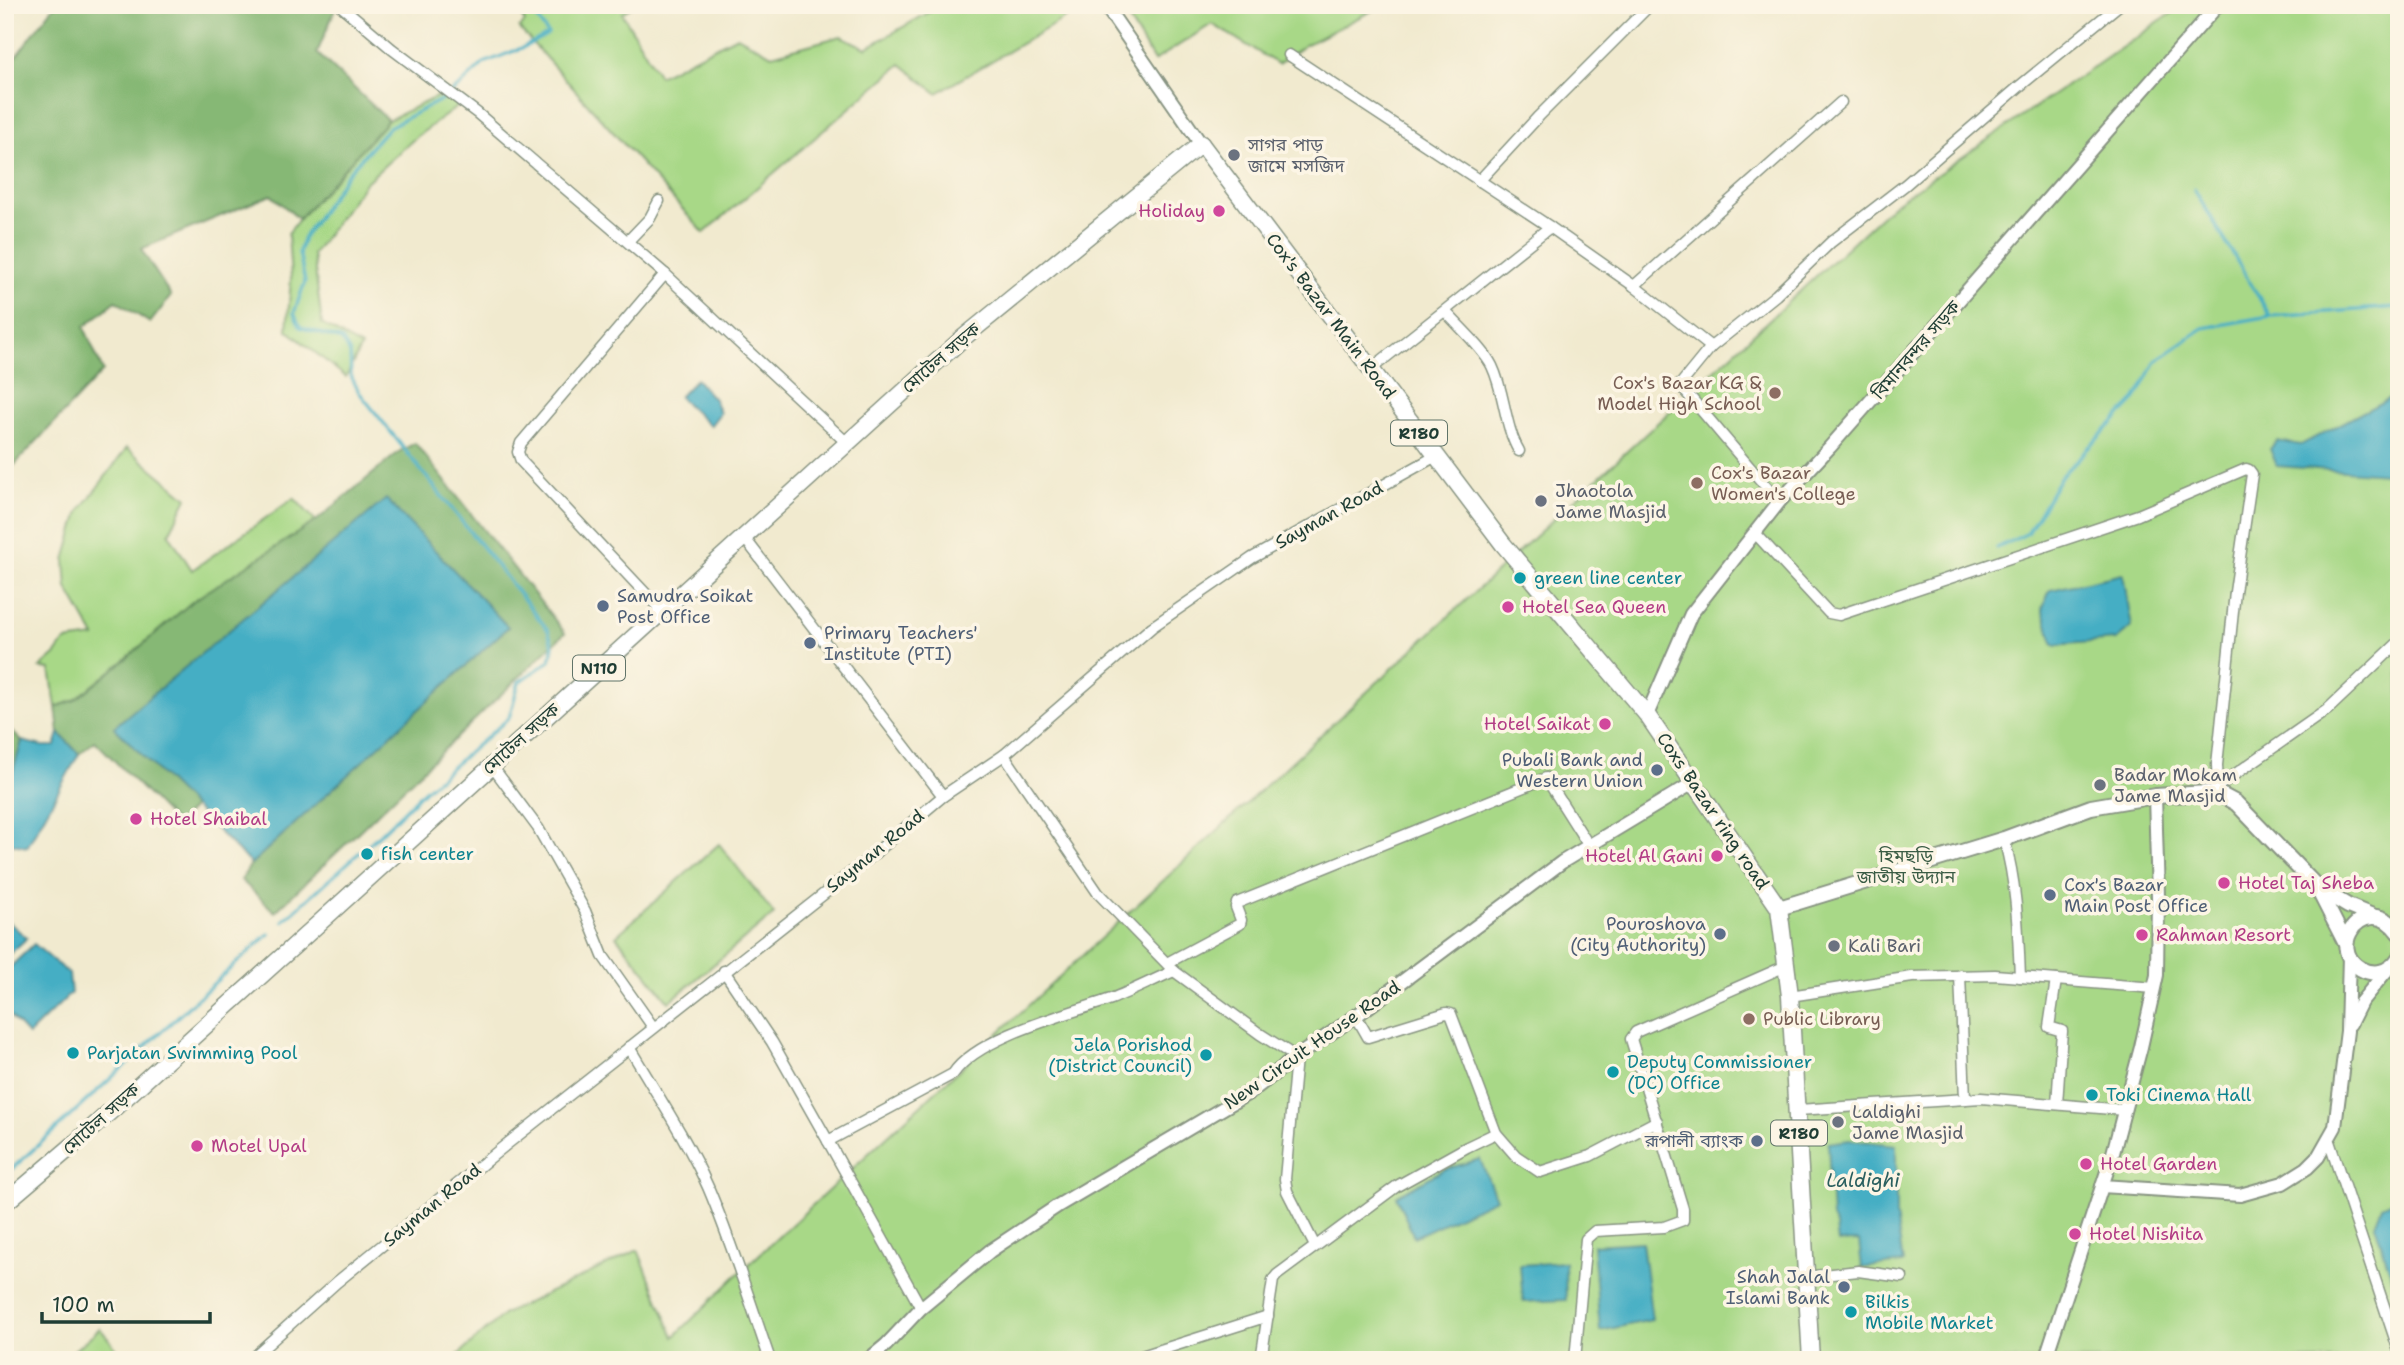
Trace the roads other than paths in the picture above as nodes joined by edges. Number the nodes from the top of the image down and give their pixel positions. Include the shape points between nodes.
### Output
1 (340, 5) edge
2 (1105, 5) edge
3 (1650, 5) edge
4 (2119, 5) edge
5 (2218, 5) edge
6 (1289, 55) dead end
7 (1841, 102) dead end
8 (1201, 144) junction
9 (1479, 181) junction
10 (659, 201) dead end
11 (1550, 227) junction
12 (628, 241) junction
13 (665, 274) junction
14 (1634, 286) junction
15 (1445, 311) junction
16 (1711, 347) junction
17 (1371, 369) junction
18 (846, 442) junction
19 (1519, 451) dead end
20 (1436, 456) junction
21 (1779, 502) junction
22 (1756, 534) junction
23 (743, 536) junction
24 (662, 611) junction
25 (2399, 642) edge
26 (1647, 715) junction
27 (1004, 755) junction
28 (492, 766) junction
29 (1693, 783) junction
30 (2213, 790) junction
31 (943, 796) junction
32 (2155, 796) junction
33 (2004, 839) junction
34 (1589, 846) junction
35 (2318, 888) junction
36 (1779, 908) junction
37 (2386, 920) edge
38 (2399, 933) edge
39 (2348, 950) junction
40 (2395, 963) edge
41 (1788, 965) junction
42 (1171, 967) junction
43 (724, 971) junction
44 (1960, 975) junction
45 (2020, 977) junction
46 (2056, 980) junction
47 (2154, 988) junction
48 (1790, 996) junction
49 (1356, 1016) junction
50 (653, 1027) junction
51 (2347, 1031) junction
52 (629, 1047) junction
53 (1296, 1057) junction
54 (1965, 1099) junction
55 (2057, 1104) junction
56 (1798, 1110) junction
57 (2124, 1110) junction
58 (1657, 1121) junction
59 (1496, 1133) junction
60 (828, 1141) junction
61 (2329, 1141) junction
62 (2102, 1186) junction
63 (5, 1203) edge
64 (1315, 1246) junction
65 (1902, 1277) dead end
66 (1806, 1278) junction
67 (920, 1308) junction
68 (1268, 1317) junction
69 (2399, 1351) edge
70 (250, 1360) edge
71 (769, 1360) edge
72 (868, 1360) edge
73 (1129, 1360) edge
74 (1261, 1360) edge
75 (1575, 1360) edge
76 (1811, 1360) edge
77 (2045, 1360) edge

1 - 12 street
2 - 8 street
3 - 9 street
4 - 16 street via 1830,242 1776,295
5 - 21 street, বিমানবন্দর সড়ক
6 - 9 street
7 - 14 street
8 - 17 main road, Cox's Bazar Main Road / R180
8 - 18 main road, মোটেল সড়ক / N110 via 963,338
9 - 11 street
10 - 12 street
11 - 14 street
11 - 15 street
12 - 13 street
13 - 18 street
13 - 24 street via 518,452 521,461
14 - 16 street
15 - 17 street
15 - 19 street via 1490,362
16 - 21 street via 1680,385
17 - 20 main road, Cox's Bazar Main Road / R180
18 - 23 main road, মোটেল সড়ক / N110
20 - 26 main road, Cox's Bazar Main Road / R180 via 1503,544
20 - 27 street, Sayman Road via 1240,565 1152,627
21 - 22 street, বিমানবন্দর সড়ক
22 - 26 street, বিমানবন্দর সড়ক via 1691,614
22 - 30 street via 1829,613 1839,615 2126,520 2249,470
23 - 24 main road, মোটেল সড়ক / N110
23 - 31 street
24 - 28 main road, মোটেল সড়ক / N110
25 - 30 street via 2326,709
26 - 29 main road, Coxs Bazar ring road / R180
27 - 31 street, Sayman Road
27 - 42 street via 1098,893
28 - 50 street via 538,828 585,911 603,956
28 - 63 main road, মোটেল সড়ক / N110
29 - 34 street, New Circuit House Road
29 - 36 main road, Coxs Bazar ring road / R180
30 - 32 main road
30 - 35 main road via 2236,803
31 - 43 street, Sayman Road
32 - 33 main road via 2091,807
32 - 47 street via 2158,897
33 - 36 main road
33 - 45 street via 2013,870
34 - 42 street via 1546,778 1237,904 1240,924
34 - 49 street, New Circuit House Road
35 - 37 main road via 2348,906
35 - 39 main road
36 - 41 main road, R180
37 - 38 main road
37 - 39 main road via 2358,922 2348,936
39 - 40 main road via 2361,970 2369,973
39 - 51 street
40 - 51 street via 2361,1002
41 - 48 main road, R180
41 - 58 street via 1636,1032 1631,1039 1633,1048
42 - 53 street
42 - 60 street via 1113,998 996,1042 965,1058 953,1074
43 - 50 street, Sayman Road
43 - 60 street via 772,1042
44 - 45 street
44 - 48 street via 1912,976
44 - 54 street
45 - 46 street
46 - 47 street
46 - 55 street via 2049,1027 2062,1031
47 - 57 street
48 - 56 main road, R180
49 - 53 street, New Circuit House Road
49 - 59 street via 1368,1037 1451,1014
50 - 52 street, Sayman Road
51 - 61 street via 2339,1108
52 - 70 street, Sayman Road via 337,1282
52 - 71 street via 707,1186
53 - 64 street via 1285,1178
53 - 67 street, New Circuit House Road via 1252,1091 990,1251
54 - 55 street
54 - 56 street
55 - 57 street
56 - 66 main road, R180
57 - 62 street
58 - 59 street via 1590,1156 1540,1172 1516,1156
58 - 75 street via 1683,1220 1664,1227 1595,1231 1586,1238
59 - 64 street via 1397,1186
60 - 67 street
61 - 62 street via 2296,1176 2253,1193
61 - 69 street
62 - 77 street
64 - 68 street via 1273,1280
65 - 66 street via 1858,1271
66 - 76 main road, R180
67 - 72 street, New Circuit House Road
68 - 73 street
68 - 74 street

